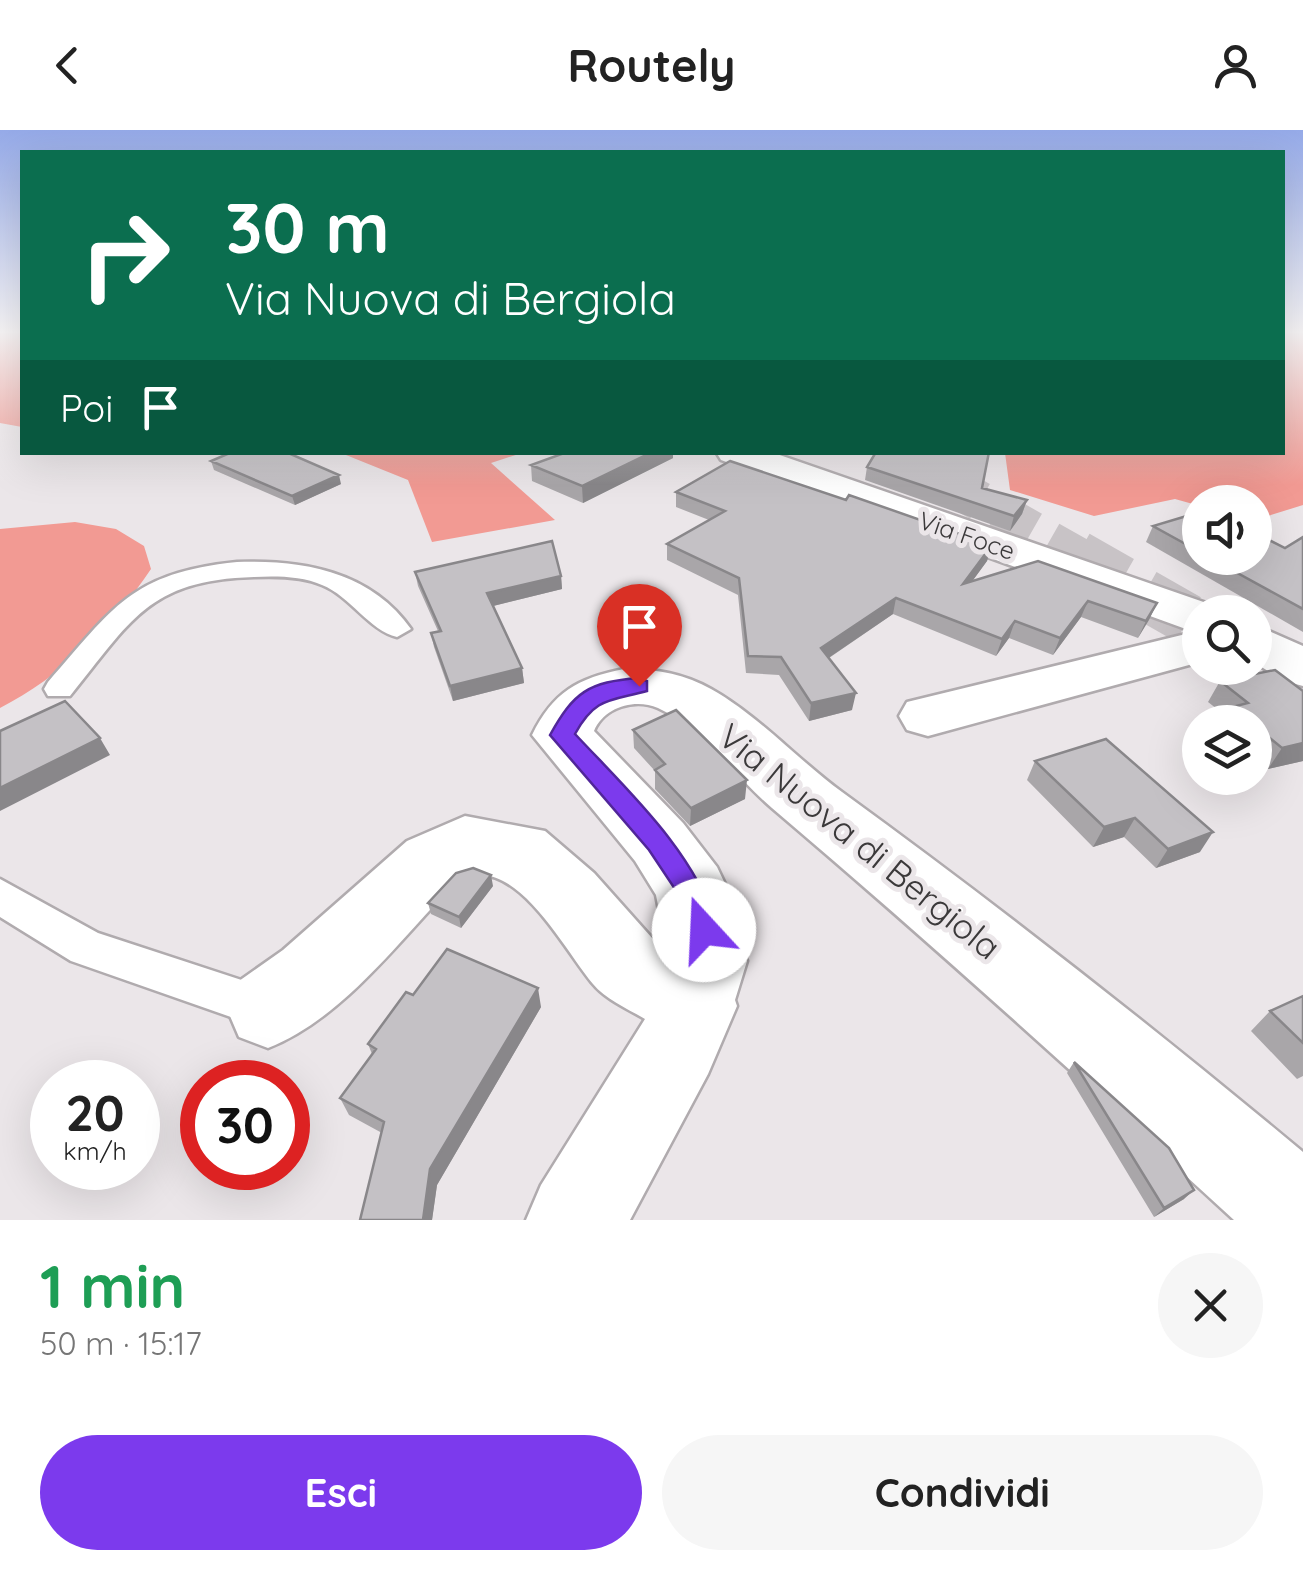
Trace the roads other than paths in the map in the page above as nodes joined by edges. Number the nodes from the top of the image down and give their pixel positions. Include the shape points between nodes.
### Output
1 (742, 455) edge
2 (1182, 612) edge
3 (398, 628) dead end
4 (1182, 651) edge
5 (1272, 652) edge
6 (1303, 669) edge
7 (59, 689) dead end
8 (928, 716) dead end
9 (0, 896) edge
10 (696, 1006) junction
11 (268, 1008) joint
12 (1303, 1216) edge
13 (576, 1220) edge

1 - 2 street, Via Foce
3 - 7 lane via 326,576 216,572 182,578 147,592
4 - 8 street
5 - 6 street
9 - 11 lane via 86,948
10 - 11 street via 624,963 520,850 465,843 432,861
10 - 12 street, Via Nuova di Bergiola via 708,961 690,888 659,842 562,735 578,705 616,687 661,688 697,707 932,896
10 - 13 street, Via Nuova di Bergiola

